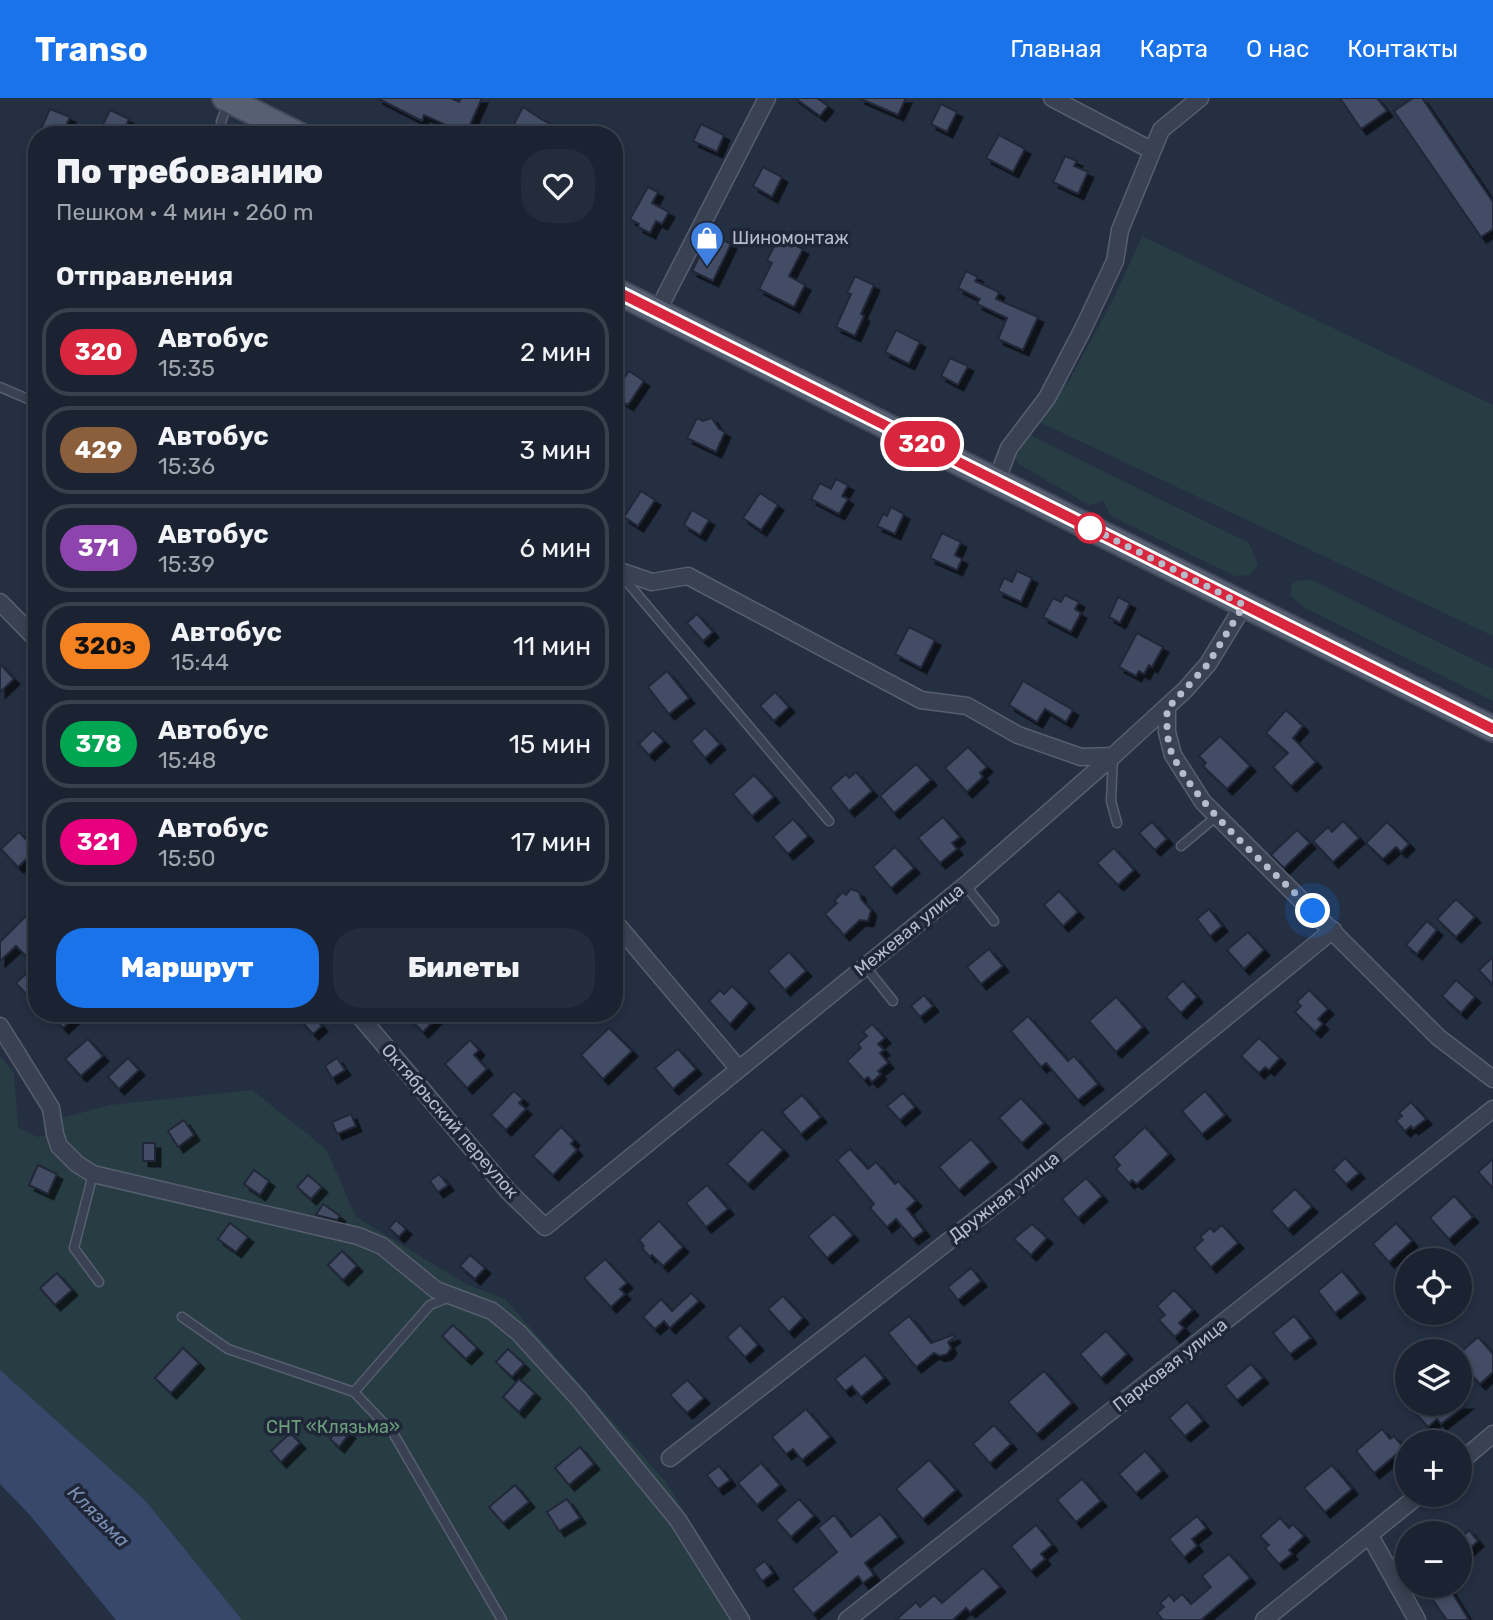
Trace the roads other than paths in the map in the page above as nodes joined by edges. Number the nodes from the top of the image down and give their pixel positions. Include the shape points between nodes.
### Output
1 (766, 98) edge
2 (1052, 98) edge
3 (1200, 98) edge
4 (237, 102) edge
5 (222, 126) edge
6 (282, 126) edge
7 (1151, 150) junction
8 (623, 295) edge
9 (657, 312) junction
10 (0, 387) edge
11 (28, 398) edge
12 (996, 482) junction
13 (623, 572) edge
14 (623, 578) edge
15 (0, 602) edge
16 (1244, 605) junction
17 (28, 631) edge
18 (1167, 709) junction
19 (1493, 729) edge
20 (1113, 756) junction
21 (1217, 816) junction
22 (829, 821) dead end
23 (1116, 823) dead end
24 (1181, 846) dead end
25 (965, 885) junction
26 (994, 921) dead end
27 (1333, 930) junction
28 (623, 932) edge
29 (865, 966) junction
30 (893, 1001) dead end
31 (365, 1022) edge
32 (0, 1026) edge
33 (738, 1068) junction
34 (1493, 1079) edge
35 (1493, 1109) edge
36 (93, 1174) junction
37 (545, 1227) joint
38 (99, 1282) dead end
39 (452, 1297) junction
40 (182, 1317) dead end
41 (354, 1392) junction
42 (1493, 1434) edge
43 (1472, 1452) edge
44 (670, 1458) dead end
45 (1405, 1507) edge
46 (1370, 1536) junction
47 (502, 1620) edge
48 (741, 1620) edge
49 (847, 1620) edge
50 (1264, 1620) edge
51 (1417, 1620) edge

1 - 9 street
2 - 7 street
3 - 7 street via 1161,130
4 - 5 lane
4 - 6 main road
7 - 12 street via 1120,230 1115,261 1047,398 1009,448
8 - 9 main road
9 - 12 main road
10 - 11 lane
12 - 16 main road
13 - 20 street via 652,582 688,576 921,700 967,706 1018,735 1081,757
14 - 22 lane
15 - 17 street
16 - 18 street, Межевая улица via 1208,664
16 - 19 main road
18 - 20 street, Межевая улица
18 - 21 street via 1172,755
20 - 23 lane via 1111,801
20 - 25 street, Межевая улица
21 - 24 lane
21 - 27 street
25 - 26 lane
25 - 29 street, Межевая улица
27 - 34 street via 1438,1037
27 - 44 street, Дружная улица via 1018,1187
28 - 33 street
29 - 30 lane
29 - 33 street, Межевая улица
31 - 37 street, Октябрьский переулок via 509,1192
32 - 36 street via 51,1108 59,1146
33 - 37 street, Межевая улица
35 - 49 street, Парковая улица
36 - 38 lane via 74,1248
36 - 39 street via 358,1236 382,1246 436,1290
39 - 41 lane via 430,1305
39 - 48 street via 492,1311 519,1333 579,1399 678,1520
40 - 41 lane via 228,1349
41 - 47 lane via 393,1433
42 - 43 street
45 - 46 street
46 - 50 street
46 - 51 street

